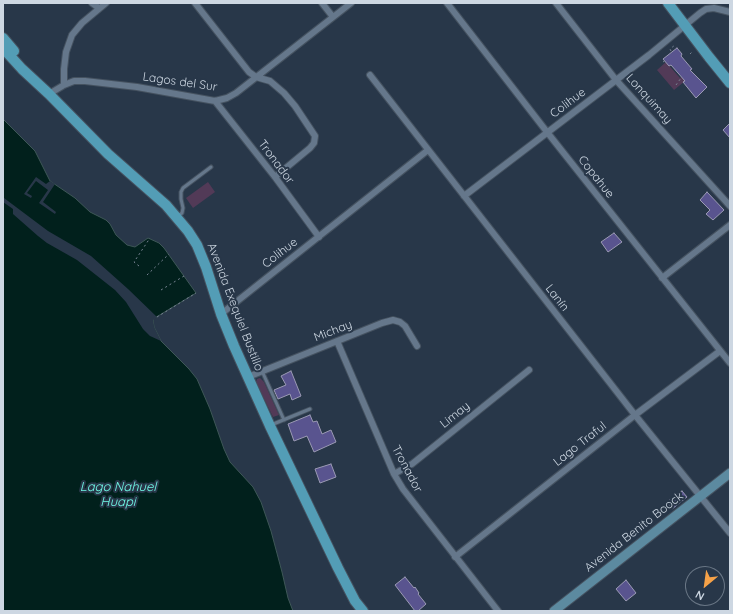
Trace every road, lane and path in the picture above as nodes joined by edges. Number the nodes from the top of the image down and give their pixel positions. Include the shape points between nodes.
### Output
1 (92, 3) edge
2 (106, 3) edge
3 (195, 3) edge
4 (322, 3) edge
5 (351, 3) edge
6 (447, 3) edge
7 (556, 3) edge
8 (668, 3) edge
9 (99, 8) junction
10 (730, 12) edge
11 (333, 17) junction
12 (685, 26) junction
13 (3, 38) edge
14 (675, 45) dead end
15 (3, 48) edge
16 (671, 51) dead end
17 (692, 52) dead end
18 (690, 54) dead end
19 (666, 60) dead end
20 (663, 62) dead end
21 (370, 75) dead end
22 (256, 77) junction
23 (681, 78) dead end
24 (616, 80) junction
25 (730, 83) edge
26 (64, 85) junction
27 (676, 85) dead end
28 (49, 94) junction
29 (215, 100) junction
30 (547, 132) junction
31 (428, 150) junction
32 (211, 167) dead end
33 (275, 177) junction
34 (464, 196) junction
35 (730, 206) edge
36 (177, 217) junction
37 (730, 225) edge
38 (319, 237) junction
39 (150, 238) dead end
40 (169, 254) dead end
41 (139, 266) dead end
42 (147, 275) dead end
43 (184, 276) dead end
44 (662, 278) junction
45 (161, 290) dead end
46 (196, 293) dead end
47 (221, 314) junction
48 (157, 317) dead end
49 (337, 341) junction
50 (417, 346) dead end
51 (720, 351) junction
52 (730, 363) edge
53 (529, 370) dead end
54 (262, 371) junction
55 (248, 377) junction
56 (310, 409) dead end
57 (635, 415) junction
58 (284, 420) junction
59 (270, 426) junction
60 (730, 472) edge
61 (394, 474) junction
62 (700, 495) junction
63 (730, 533) edge
64 (456, 557) junction
65 (363, 611) edge
66 (498, 611) edge
67 (554, 611) edge

1 - 9 street
2 - 9 street
3 - 22 street via 249,72
4 - 11 street
5 - 11 street, Lagos del Sur
6 - 30 street, Copahue
7 - 24 street, Lonquimay
8 - 12 main road
9 - 26 street via 72,35 66,52
10 - 12 street, Colihue via 706,9
11 - 22 street, Lagos del Sur
12 - 24 street, Colihue
12 - 25 main road
13 - 28 main road, Avenida Exequiel Bustillo
14 - 16 path
15 - 28 main road, Avenida Exequiel Bustillo
17 - 18 path
19 - 20 path
21 - 31 street, Lanín
22 - 29 street, Lagos del Sur via 227,98
22 - 33 street via 270,81 284,93 315,136 310,148
23 - 27 path
24 - 30 street, Colihue
24 - 35 street, Lonquimay
26 - 28 street, Lagos del Sur
26 - 29 street, Lagos del Sur via 74,81 85,81
28 - 36 main road, Avenida Exequiel Bustillo via 108,154
29 - 33 street, Tronador
30 - 34 street, Colihue
30 - 44 street, Copahue
31 - 34 street, Lanín
31 - 38 street, Colihue
32 - 36 lane via 183,188 182,213
33 - 38 street, Tronador
34 - 57 street, Lanín
36 - 47 main road, Avenida Exequiel Bustillo via 197,245
37 - 44 street
38 - 47 street, Colihue
39 - 41 path via 134,262
40 - 42 path
43 - 45 path
44 - 51 street, Copahue
46 - 48 path
47 - 55 main road, Avenida Exequiel Bustillo
49 - 50 street, Michay via 393,320 405,326
49 - 54 street, Michay
49 - 61 street, Tronador
51 - 52 street, Copahue
51 - 57 street, Lago Traful
53 - 61 street, Limay via 412,464
54 - 55 street, Michay
54 - 58 lane
55 - 59 main road, Avenida Exequiel Bustillo
56 - 58 lane
57 - 62 street, Lanín
57 - 64 street, Lago Traful
58 - 59 lane
59 - 65 main road, Avenida Exequiel Bustillo via 338,568
60 - 62 main road, Avenida Benito Boock
61 - 64 street, Tronador via 409,499
62 - 63 street, Lanín
62 - 67 main road, Avenida Benito Boock
64 - 66 street, Tronador

